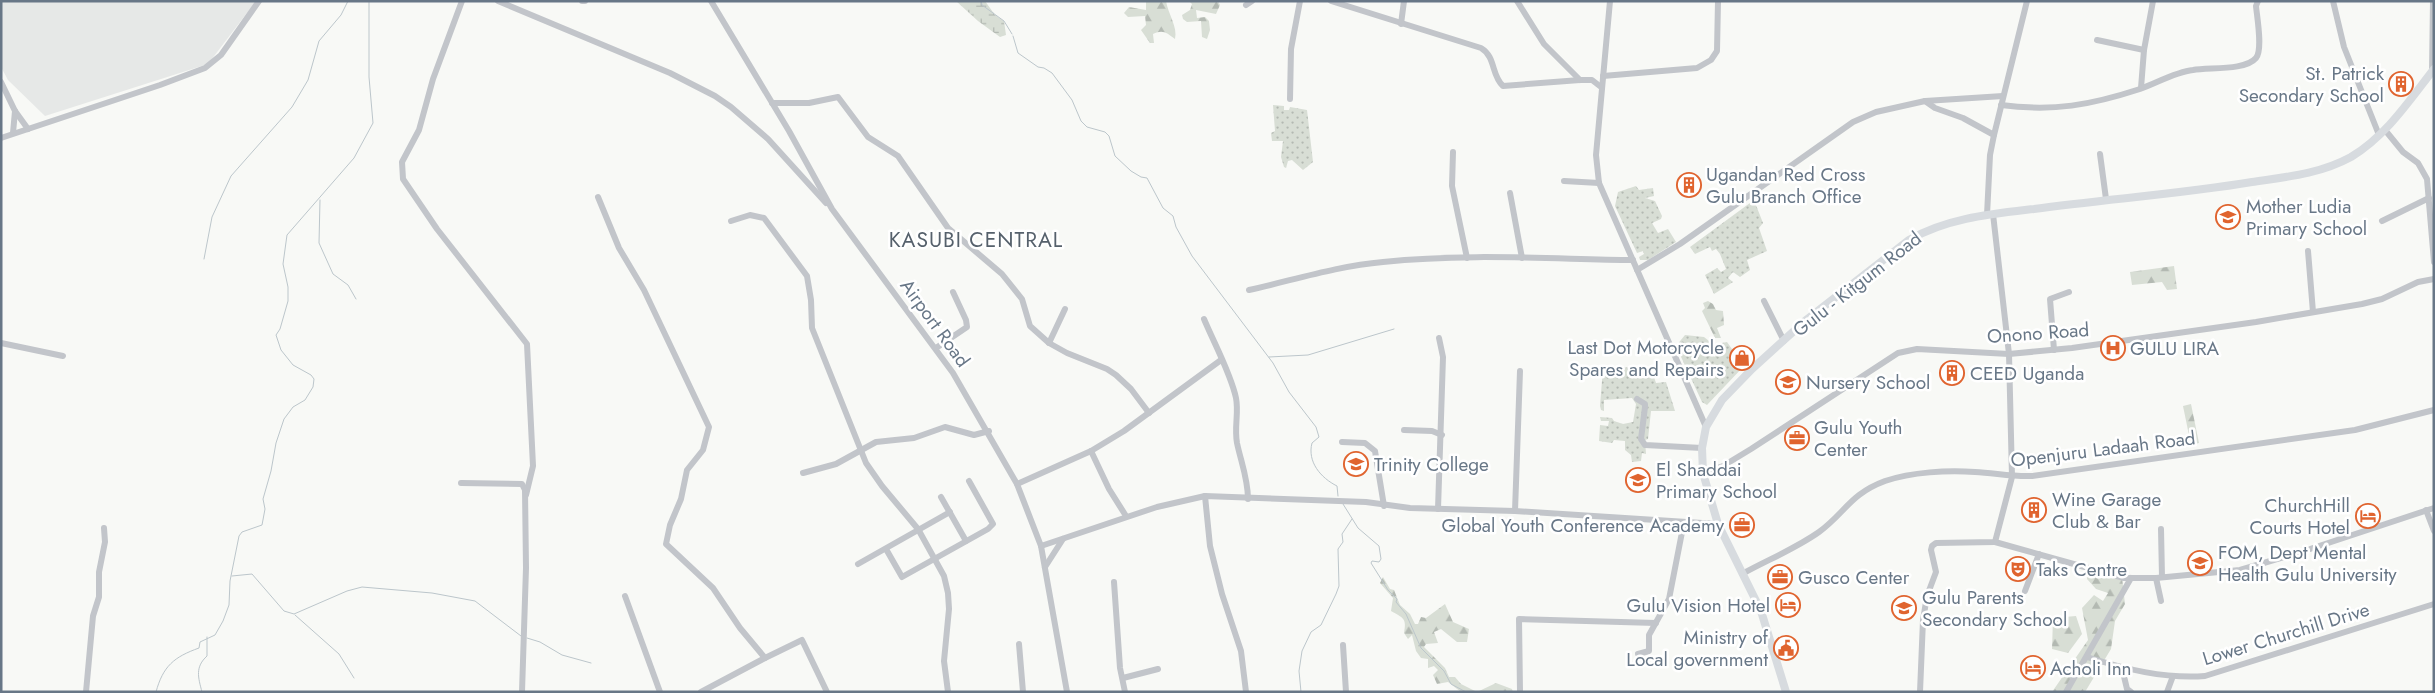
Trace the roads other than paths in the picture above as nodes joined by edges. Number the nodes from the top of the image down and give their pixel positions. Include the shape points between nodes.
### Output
1 (259, 1) edge
2 (462, 1) edge
3 (498, 1) edge
4 (710, 1) edge
5 (1300, 1) edge
6 (1331, 1) edge
7 (1404, 1) edge
8 (1517, 1) edge
9 (1610, 1) edge
10 (1718, 1) edge
11 (2027, 1) edge
12 (2153, 1) edge
13 (2258, 1) edge
14 (2333, 1) edge
15 (2433, 1) edge
16 (1401, 24) junction
17 (2097, 40) dead end
18 (2144, 50) junction
19 (2433, 70) edge
20 (1603, 76) junction
21 (1580, 80) junction
22 (1, 82) edge
23 (1601, 87) junction
24 (2141, 88) junction
25 (2003, 96) junction
26 (1290, 99) dead end
27 (1926, 101) junction
28 (772, 103) junction
29 (2001, 104) junction
30 (15, 111) junction
31 (28, 129) junction
32 (13, 133) junction
33 (2382, 133) junction
34 (1994, 135) junction
35 (1, 138) edge
36 (1453, 152) dead end
37 (2100, 154) dead end
38 (1564, 181) dead end
39 (1599, 183) junction
40 (1510, 193) dead end
41 (598, 197) dead end
42 (2428, 198) junction
43 (2106, 199) junction
44 (832, 209) junction
45 (1990, 214) junction
46 (731, 221) dead end
47 (2382, 221) dead end
48 (2308, 251) dead end
49 (1467, 258) junction
50 (1522, 258) junction
51 (1633, 260) junction
52 (2434, 262) edge
53 (1637, 270) junction
54 (2434, 279) edge
55 (1249, 290) dead end
56 (953, 292) dead end
57 (2069, 292) dead end
58 (1764, 301) dead end
59 (1064, 309) dead end
60 (2313, 312) junction
61 (1204, 319) dead end
62 (1439, 338) dead end
63 (1784, 341) junction
64 (1, 343) edge
65 (1049, 343) junction
66 (936, 348) junction
67 (2054, 350) junction
68 (2009, 354) junction
69 (63, 356) dead end
70 (1221, 360) junction
71 (1520, 371) dead end
72 (1637, 399) dead end
73 (2434, 410) edge
74 (1149, 413) junction
75 (1706, 427) junction
76 (1404, 430) dead end
77 (989, 431) junction
78 (1442, 435) junction
79 (1342, 442) dead end
80 (1702, 448) junction
81 (862, 451) junction
82 (1091, 451) junction
83 (803, 473) dead end
84 (1703, 473) junction
85 (2012, 477) junction
86 (970, 481) dead end
87 (461, 483) dead end
88 (1017, 484) junction
89 (526, 496) junction
90 (1206, 496) junction
91 (941, 497) dead end
92 (1248, 499) junction
93 (1384, 506) junction
94 (2434, 508) edge
95 (1438, 509) junction
96 (2426, 510) junction
97 (1515, 511) junction
98 (950, 512) junction
99 (1126, 516) junction
100 (1684, 522) junction
101 (1718, 524) junction
102 (104, 528) dead end
103 (918, 529) junction
104 (2161, 529) dead end
105 (2434, 531) edge
106 (1063, 539) junction
107 (966, 541) junction
108 (1995, 542) junction
109 (1041, 546) junction
110 (886, 549) junction
111 (2039, 554) junction
112 (935, 558) junction
113 (858, 564) dead end
114 (1046, 567) junction
115 (1742, 574) junction
116 (2131, 578) junction
117 (2159, 578) junction
118 (1114, 582) dead end
119 (2025, 591) dead end
120 (625, 596) dead end
121 (2161, 601) dead end
122 (2434, 604) edge
123 (1656, 623) junction
124 (1019, 644) dead end
125 (1343, 645) dead end
126 (1638, 654) dead end
127 (2086, 657) junction
128 (765, 658) junction
129 (2122, 668) junction
130 (1158, 669) dead end
131 (2173, 676) junction
132 (1123, 678) junction
133 (86, 692) edge
134 (522, 692) edge
135 (660, 692) edge
136 (701, 692) edge
137 (827, 692) edge
138 (948, 692) edge
139 (1023, 692) edge
140 (1067, 692) edge
141 (1125, 692) edge
142 (1246, 692) edge
143 (1346, 692) edge
144 (1520, 692) edge
145 (1786, 692) edge
146 (1920, 692) edge
147 (2066, 692) edge
148 (2131, 692) edge
149 (2167, 692) edge

1 - 31 street via 221,55 205,68
2 - 89 street via 433,79 419,130 402,162 403,179 421,208 527,344 533,466
3 - 44 street via 670,73 715,96 768,139
4 - 28 street, Airport Road
5 - 26 street via 1292,48
6 - 16 street
7 - 16 street
8 - 21 street via 1544,44
9 - 20 street
10 - 20 street via 1717,51 1705,64 1688,69
11 - 25 street
12 - 18 street
13 - 24 street via 2260,46 2256,58 2245,64 2191,70
14 - 33 street via 2344,47
15 - 19 street
16 - 21 street via 1481,48 1490,54 1498,81 1503,86
17 - 18 street
18 - 24 street
19 - 33 main road, Gulu - Kitgum Road
20 - 23 street
21 - 23 street via 1592,80
22 - 30 street
23 - 39 street via 1596,155
24 - 29 street via 2075,107
25 - 27 street
25 - 29 street
27 - 34 street
27 - 53 street via 1876,112 1853,122 1680,244
28 - 44 street, Airport Road
28 - 65 street via 838,97 868,137 898,156 948,228 1002,274 1022,300 1030,326
29 - 34 street
30 - 31 street
30 - 32 street
31 - 32 street
32 - 35 street
33 - 42 street via 2424,172
33 - 43 main road, Gulu - Kitgum Road via 2353,155 2332,167 2312,173 2217,188
34 - 45 street via 1990,155
36 - 49 street via 1452,186
37 - 43 street
38 - 39 street
39 - 51 street
40 - 50 street
41 - 128 street via 619,248 644,290 709,427 703,450 687,470 666,544 714,588 740,628
42 - 47 street
42 - 52 street
43 - 45 main road, Gulu - Kitgum Road
44 - 66 street, Airport Road
45 - 63 main road, Gulu - Kitgum Road via 1927,230 1909,240
45 - 68 street
46 - 81 street via 750,215 764,218 804,270 809,281 812,328
48 - 60 street
49 - 50 street
49 - 55 street via 1380,262
50 - 51 street
51 - 53 street
53 - 75 street
54 - 60 street, Onono Road via 2418,282 2382,299
56 - 66 street via 967,327
57 - 67 street via 2050,299
58 - 63 street
59 - 65 street
60 - 67 street, Onono Road
61 - 70 street
62 - 78 street via 1443,357
63 - 75 main road, Gulu - Kitgum Road via 1722,400
64 - 69 street
65 - 74 street via 1107,368 1131,389
66 - 77 street, Airport Road
67 - 68 street, Onono Road
68 - 84 street, Onono Road via 1917,349 1898,352 1751,449 1723,466
68 - 85 street
70 - 74 street
70 - 92 street via 1235,395 1238,414 1236,438 1248,479
71 - 97 street
72 - 80 street via 1645,407 1641,439 1646,445
73 - 85 street, Openjuru Ladaah Road via 2320,436
74 - 82 street
75 - 80 main road, Gulu - Kitgum Road
76 - 78 street via 1432,431
77 - 81 street via 974,436 945,427 914,438 876,442
77 - 88 street, Airport Road
78 - 95 street
79 - 93 street via 1365,443 1376,451
80 - 84 main road, Gulu - Kitgum Road
81 - 83 street via 836,464
81 - 103 street via 882,486
82 - 88 street
82 - 99 street via 1109,490
84 - 101 main road, Gulu - Kitgum Road
85 - 108 street
85 - 115 street, Openjuru Ladaah Road via 1945,472 1887,481 1854,498 1819,531
86 - 107 street via 993,524
87 - 89 street via 522,484
88 - 109 street, Airport Road
89 - 134 street
90 - 92 street
90 - 99 street
90 - 142 street via 1210,546 1241,651
91 - 98 street
92 - 93 street via 1366,502
93 - 95 street
94 - 96 street
95 - 97 street
96 - 105 street
96 - 117 street via 2240,570
97 - 100 street
98 - 103 street
98 - 107 street
99 - 106 street
100 - 101 street
100 - 123 street via 1669,598
101 - 115 main road, Gulu - Kitgum Road
102 - 133 street via 100,597 93,616
103 - 110 street
103 - 112 street
104 - 117 street
106 - 109 street
106 - 114 street
107 - 112 street
108 - 111 street
108 - 146 street via 1936,543 1932,546 1936,572 1923,620
109 - 114 street, Airport Road
110 - 112 street via 902,577
110 - 113 street
111 - 116 street
111 - 119 street
112 - 138 street via 948,593 944,672
114 - 140 street, Airport Road
115 - 145 main road, Gulu - Kitgum Road via 1760,611
116 - 117 street
116 - 127 street
117 - 121 street
118 - 132 street
120 - 135 street
122 - 131 street, Lower Churchill Drive via 2205,676
123 - 126 street via 1649,635 1650,651
123 - 144 street via 1519,619
124 - 139 street
125 - 143 street
127 - 129 street, Lower Churchill Drive
127 - 147 street
128 - 136 street
128 - 137 street via 802,640
129 - 131 street, Lower Churchill Drive
129 - 148 street
130 - 132 street
131 - 149 street
132 - 141 street

